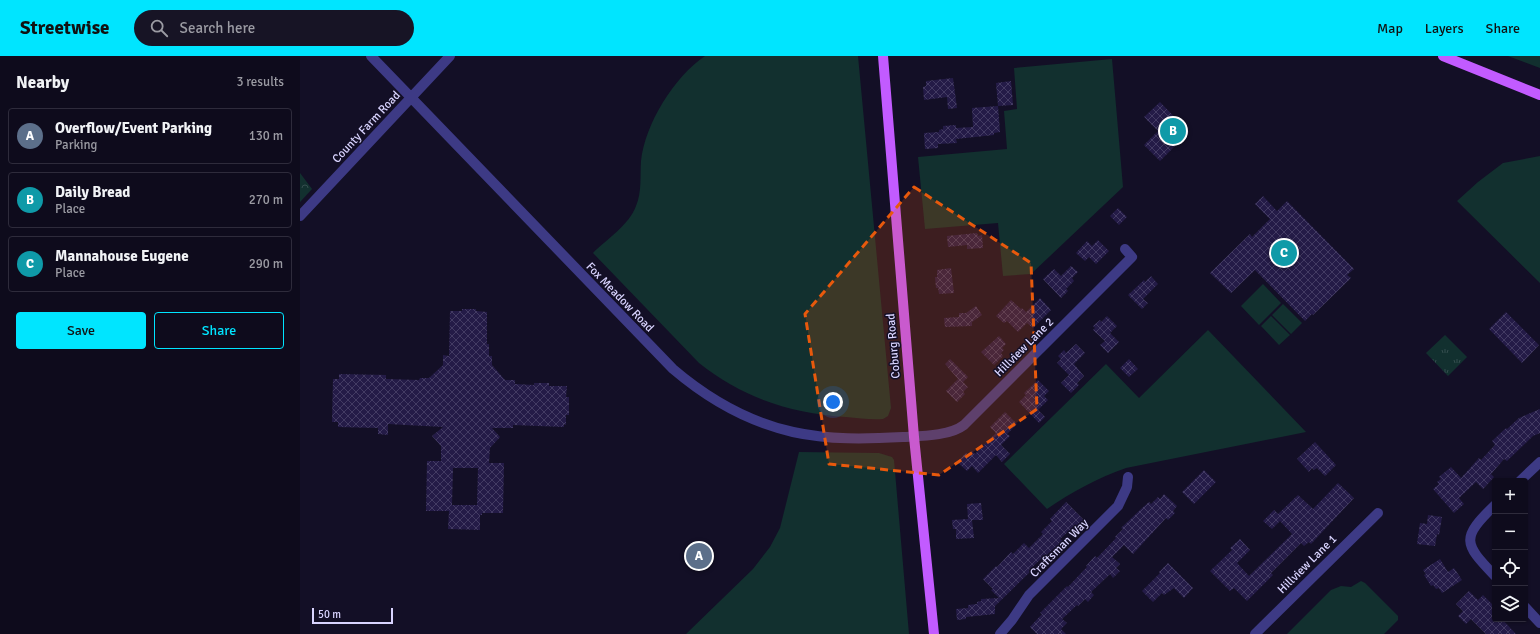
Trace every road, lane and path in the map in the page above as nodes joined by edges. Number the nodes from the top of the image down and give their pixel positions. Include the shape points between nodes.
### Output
1 (371, 56) edge
2 (450, 56) edge
3 (883, 56) edge
4 (1443, 56) edge
5 (1540, 95) edge
6 (411, 98) junction
7 (300, 216) edge
8 (1125, 250) dead end
9 (914, 437) junction
10 (1540, 462) edge
11 (1128, 477) dead end
12 (1523, 478) edge
13 (1492, 508) edge
14 (1378, 513) dead end
15 (1492, 573) edge
16 (1528, 610) edge
17 (1540, 623) edge
18 (934, 634) edge
19 (1000, 634) edge
20 (1255, 634) edge

1 - 6 street, Fox Meadow Road
2 - 6 street, County Farm Road
3 - 9 main road, Coburg Road
4 - 5 main road
6 - 7 street, County Farm Road
6 - 9 street, Fox Meadow Road via 663,360 695,387 758,421 794,432 850,438
8 - 9 street, Hillview Lane 2 via 1132,257 964,425 952,432
9 - 18 main road, Coburg Road
10 - 12 street
11 - 19 street, Craftsman Way via 1127,488 1118,506 1029,595
13 - 15 street via 1473,528 1470,541 1475,556
14 - 20 street, Hillview Lane 1
16 - 17 street

